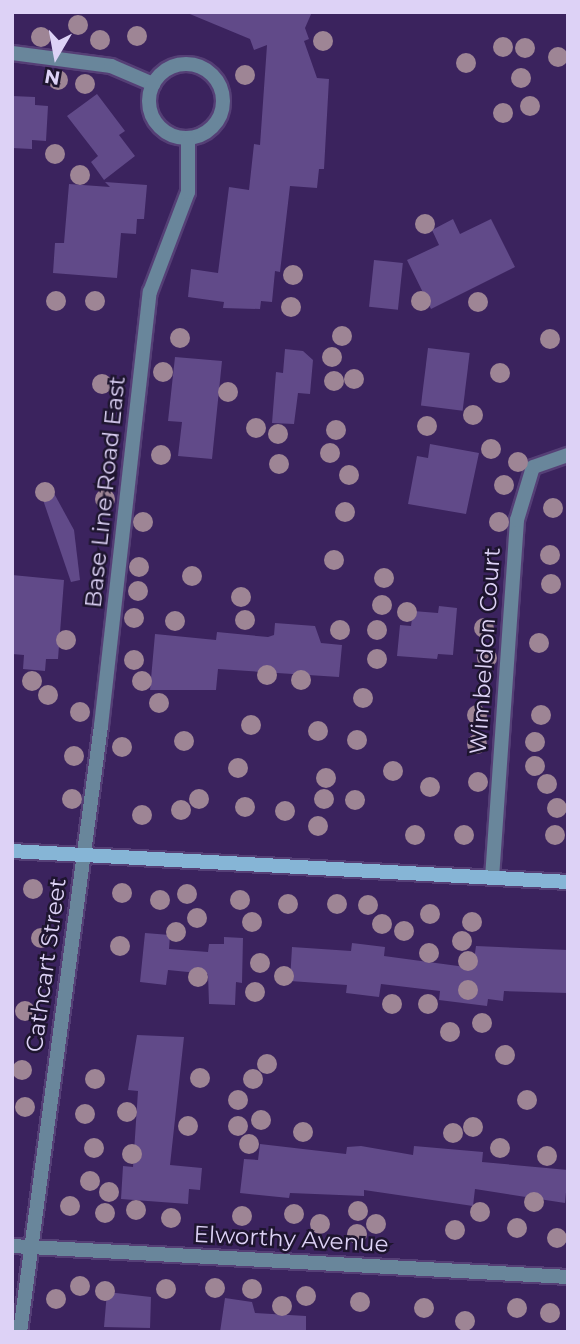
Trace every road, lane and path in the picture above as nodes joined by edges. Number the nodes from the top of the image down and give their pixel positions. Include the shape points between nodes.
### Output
1 (12, 53) edge
2 (153, 84) junction
3 (188, 139) junction
4 (568, 455) edge
5 (12, 851) edge
6 (85, 855) junction
7 (492, 878) junction
8 (568, 882) edge
9 (12, 1246) edge
10 (30, 1247) junction
11 (568, 1277) edge
12 (20, 1332) edge

1 - 2 street via 111,66
2 - 3 street via 149,103 155,122 169,135
2 - 3 street via 166,70 185,64 204,68 218,81 224,99 220,118 207,133
3 - 6 street, Base Line Road East via 188,192 150,292
4 - 7 street, Wimbeldon Court via 533,467 517,520
5 - 6 street
6 - 7 street
6 - 10 street, Cathcart Street
7 - 8 street
9 - 10 street, Elworthy Avenue
10 - 11 street, Elworthy Avenue
10 - 12 street, Cathcart Street

